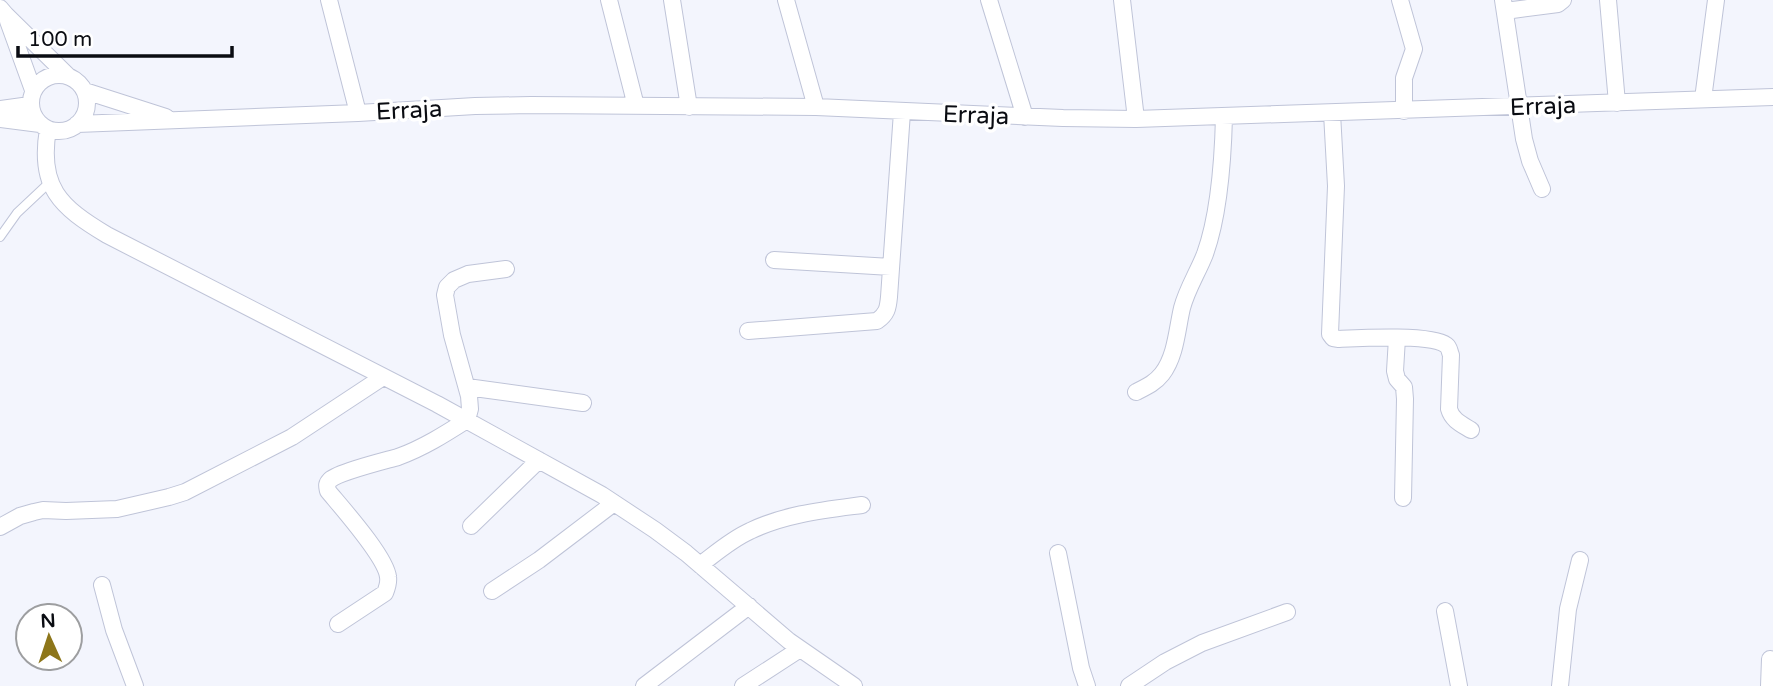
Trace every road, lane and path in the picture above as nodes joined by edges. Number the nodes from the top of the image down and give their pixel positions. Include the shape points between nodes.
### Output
1 (329, 0) edge
2 (609, 0) edge
3 (672, 0) edge
4 (786, 0) edge
5 (989, 0) edge
6 (1122, 0) edge
7 (1400, 0) edge
8 (1563, 0) edge
9 (1608, 0) edge
10 (1716, 0) edge
11 (1504, 5) edge
12 (3, 11) edge
13 (68, 76) junction
14 (85, 91) junction
15 (1773, 97) edge
16 (32, 98) junction
17 (1703, 99) junction
18 (1617, 103) junction
19 (636, 106) junction
20 (689, 107) junction
21 (816, 107) junction
22 (1518, 107) junction
23 (0, 109) edge
24 (1404, 111) junction
25 (902, 112) junction
26 (358, 113) junction
27 (1332, 113) junction
28 (1025, 117) junction
29 (1224, 117) junction
30 (0, 119) edge
31 (1136, 119) junction
32 (179, 121) junction
33 (77, 124) junction
34 (44, 126) junction
35 (50, 182) junction
36 (1542, 189) dead end
37 (0, 237) edge
38 (774, 260) dead end
39 (891, 267) junction
40 (506, 269) dead end
41 (748, 331) dead end
42 (1397, 338) junction
43 (383, 377) junction
44 (467, 387) junction
45 (1136, 392) dead end
46 (583, 403) dead end
47 (467, 420) junction
48 (1471, 430) dead end
49 (539, 460) junction
50 (1403, 498) dead end
51 (614, 503) junction
52 (862, 505) dead end
53 (471, 526) dead end
54 (0, 527) edge
55 (1058, 553) dead end
56 (1580, 560) dead end
57 (700, 565) junction
58 (102, 585) dead end
59 (492, 592) dead end
60 (749, 606) junction
61 (1445, 611) dead end
62 (1287, 612) dead end
63 (338, 624) dead end
64 (800, 649) junction
65 (1770, 659) dead end
66 (135, 686) edge
67 (644, 686) edge
68 (743, 686) edge
69 (854, 686) edge
70 (1087, 686) edge
71 (1129, 686) edge
72 (1459, 686) edge
73 (1560, 686) edge
74 (1769, 686) edge

1 - 26 street
2 - 19 street
3 - 20 street
4 - 21 street
5 - 28 street
6 - 31 street
7 - 24 street via 1414,49 1404,78
8 - 11 street via 1558,4
9 - 18 street
10 - 17 street
11 - 22 street
12 - 13 street
12 - 16 street
13 - 14 street
13 - 16 street via 42,80
14 - 32 street, Erraja
14 - 33 street via 85,115
15 - 17 street, Erraja
16 - 23 street
16 - 34 street via 33,115
17 - 18 street, Erraja
18 - 22 street, Erraja
19 - 20 street, Erraja
19 - 26 street, Erraja via 475,106
20 - 21 street, Erraja
21 - 25 street, Erraja
22 - 24 street, Erraja
22 - 36 street
24 - 27 street, Erraja
25 - 28 street, Erraja
25 - 39 street
26 - 32 street, Erraja
27 - 29 street, Erraja
27 - 42 street via 1336,186 1330,334 1339,339
28 - 31 street, Erraja
29 - 31 street, Erraja
29 - 45 street via 1219,183 1205,252 1182,307 1169,363 1155,382
30 - 34 street
32 - 33 street, Erraja
33 - 34 street via 61,131
34 - 35 street
35 - 37 lane via 17,213
35 - 43 street via 66,208 81,220
38 - 39 street
39 - 41 street via 888,310 877,321
40 - 44 street via 468,274 447,287 452,335
42 - 48 street via 1430,340 1449,347 1449,409 1457,422
42 - 50 street via 1395,371 1405,399
43 - 47 street
43 - 54 street via 292,437 185,492 117,509 34,512
44 - 46 street
44 - 47 street
47 - 49 street
47 - 63 street via 413,451 328,483 328,491 371,546 388,578 385,593
49 - 51 street
49 - 53 street
51 - 57 street
51 - 59 street
52 - 57 street via 770,522 748,531
55 - 70 street
56 - 73 street
57 - 60 street
58 - 66 street
60 - 64 street
60 - 67 street
61 - 72 street
62 - 71 street via 1202,643
64 - 68 street
64 - 69 street
65 - 74 street

